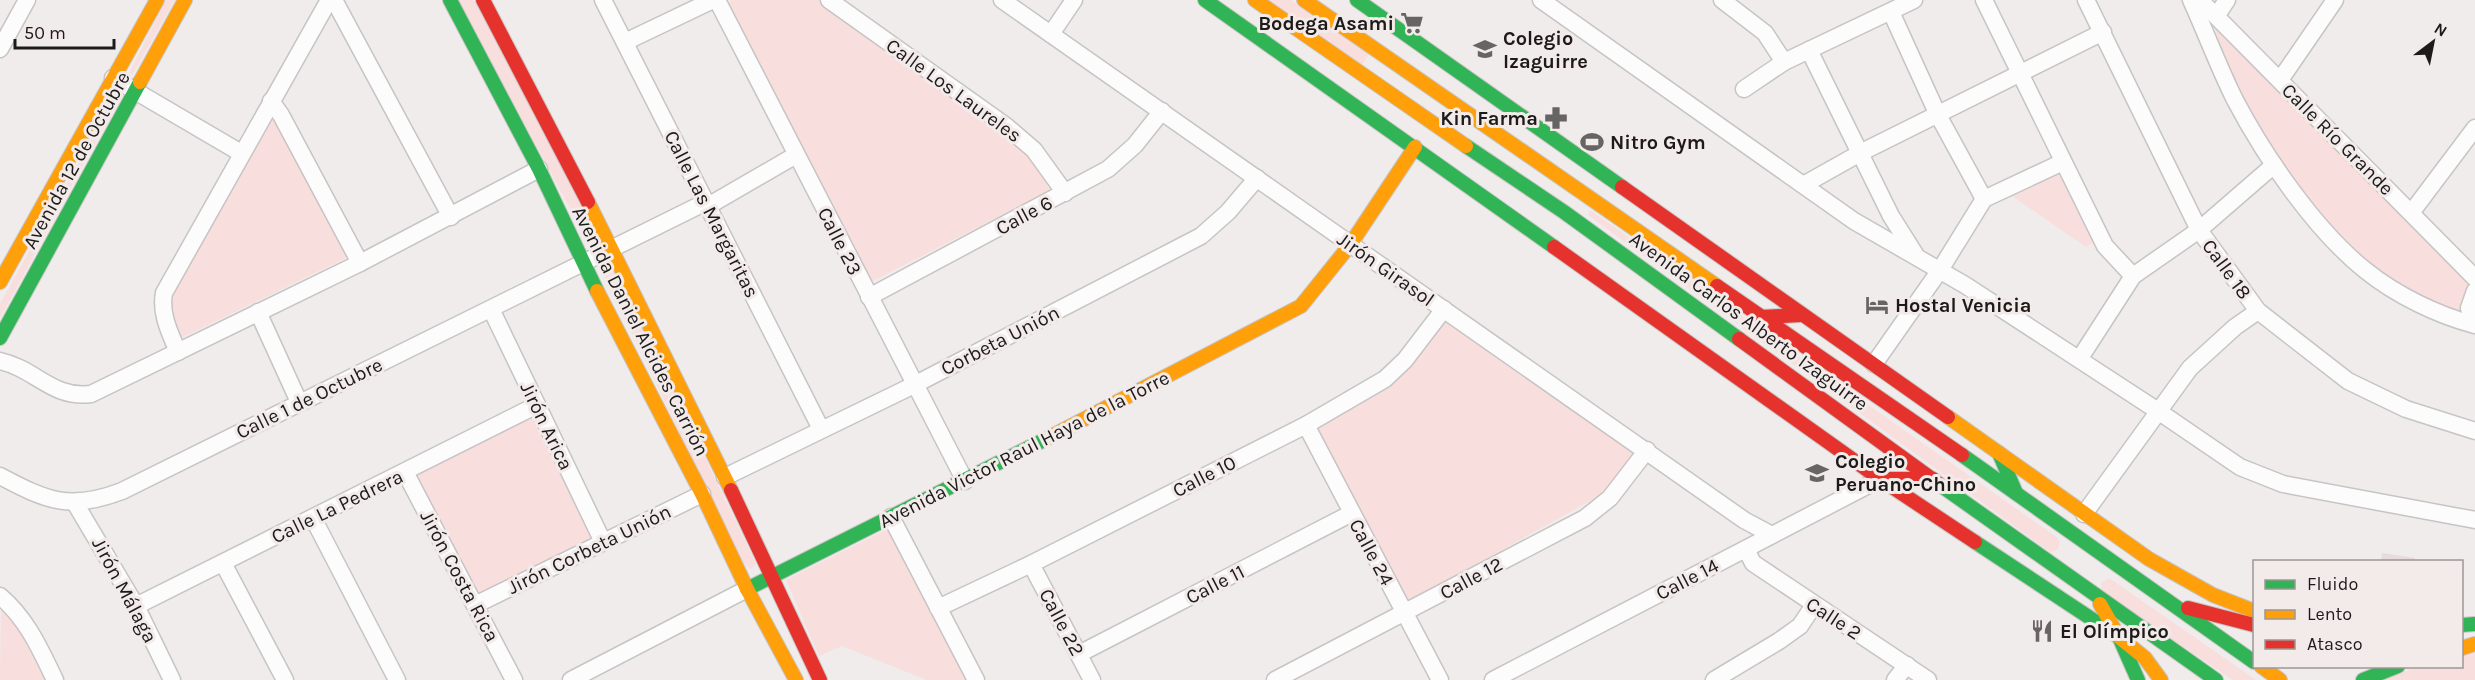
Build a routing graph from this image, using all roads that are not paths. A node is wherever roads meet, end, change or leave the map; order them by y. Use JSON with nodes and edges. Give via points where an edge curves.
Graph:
{"nodes":[{"id":1,"x":27,"y":0,"type":"edge"},
{"id":2,"x":157,"y":0,"type":"edge"},
{"id":3,"x":186,"y":0,"type":"edge"},
{"id":4,"x":329,"y":0,"type":"edge"},
{"id":5,"x":334,"y":0,"type":"edge"},
{"id":6,"x":450,"y":0,"type":"edge"},
{"id":7,"x":483,"y":0,"type":"edge"},
{"id":8,"x":603,"y":0,"type":"edge"},
{"id":9,"x":715,"y":0,"type":"edge"},
{"id":10,"x":829,"y":0,"type":"edge"},
{"id":11,"x":1002,"y":0,"type":"edge"},
{"id":12,"x":1074,"y":0,"type":"edge"},
{"id":13,"x":1205,"y":0,"type":"edge"},
{"id":14,"x":1255,"y":0,"type":"edge"},
{"id":15,"x":1304,"y":0,"type":"edge"},
{"id":16,"x":1541,"y":0,"type":"edge"},
{"id":17,"x":1914,"y":0,"type":"edge"},
{"id":18,"x":1984,"y":0,"type":"edge"},
{"id":19,"x":2086,"y":0,"type":"edge"},
{"id":20,"x":2191,"y":0,"type":"edge"},
{"id":21,"x":2200,"y":0,"type":"edge"},
{"id":22,"x":2227,"y":0,"type":"edge"},
{"id":23,"x":2336,"y":0,"type":"edge"},
{"id":24,"x":1367,"y":3,"type":"edge"},
{"id":25,"x":1734,"y":3,"type":"edge"},
{"id":26,"x":1891,"y":12,"type":"junction"},
{"id":27,"x":2217,"y":15,"type":"junction"},
{"id":28,"x":2103,"y":32,"type":"junction"},
{"id":29,"x":1051,"y":34,"type":"junction"},
{"id":30,"x":626,"y":42,"type":"junction"},
{"id":31,"x":0,"y":49,"type":"edge"},
{"id":32,"x":1809,"y":50,"type":"junction"},
{"id":33,"x":1784,"y":62,"type":"junction"},
{"id":34,"x":2022,"y":74,"type":"junction"},
{"id":35,"x":113,"y":78,"type":"junction"},
{"id":36,"x":2280,"y":80,"type":"junction"},
{"id":37,"x":1744,"y":89,"type":"dead end"},
{"id":38,"x":136,"y":91,"type":"junction"},
{"id":39,"x":271,"y":101,"type":"junction"},
{"id":40,"x":1162,"y":111,"type":"junction"},
{"id":41,"x":1938,"y":115,"type":"junction"},
{"id":42,"x":2475,"y":129,"type":"edge"},
{"id":43,"x":1415,"y":147,"type":"junction"},
{"id":44,"x":1862,"y":152,"type":"junction"},
{"id":45,"x":241,"y":153,"type":"junction"},
{"id":46,"x":796,"y":155,"type":"junction"},
{"id":47,"x":2063,"y":162,"type":"junction"},
{"id":48,"x":2274,"y":165,"type":"junction"},
{"id":49,"x":539,"y":169,"type":"junction"},
{"id":50,"x":1257,"y":178,"type":"junction"},
{"id":51,"x":1805,"y":184,"type":"junction"},
{"id":52,"x":1578,"y":188,"type":"junction"},
{"id":53,"x":1065,"y":194,"type":"junction"},
{"id":54,"x":1984,"y":199,"type":"junction"},
{"id":55,"x":707,"y":204,"type":"junction"},
{"id":56,"x":1564,"y":212,"type":"junction"},
{"id":57,"x":2411,"y":213,"type":"junction"},
{"id":58,"x":451,"y":217,"type":"junction"},
{"id":59,"x":2199,"y":230,"type":"junction"},
{"id":60,"x":1350,"y":245,"type":"junction"},
{"id":61,"x":612,"y":247,"type":"junction"},
{"id":62,"x":1917,"y":257,"type":"junction"},
{"id":63,"x":360,"y":263,"type":"junction"},
{"id":64,"x":583,"y":264,"type":"junction"},
{"id":65,"x":1940,"y":270,"type":"junction"},
{"id":66,"x":2133,"y":276,"type":"junction"},
{"id":67,"x":2475,"y":278,"type":"edge"},
{"id":68,"x":0,"y":282,"type":"edge"},
{"id":69,"x":2475,"y":291,"type":"edge"},
{"id":70,"x":869,"y":297,"type":"junction"},
{"id":71,"x":491,"y":309,"type":"junction"},
{"id":72,"x":1444,"y":309,"type":"junction"},
{"id":73,"x":2258,"y":311,"type":"junction"},
{"id":74,"x":258,"y":312,"type":"junction"},
{"id":75,"x":1801,"y":315,"type":"junction"},
{"id":76,"x":1761,"y":317,"type":"junction"},
{"id":77,"x":2474,"y":324,"type":"edge"},
{"id":78,"x":0,"y":338,"type":"edge"},
{"id":79,"x":178,"y":352,"type":"junction"},
{"id":80,"x":2080,"y":358,"type":"junction"},
{"id":81,"x":0,"y":361,"type":"edge"},
{"id":82,"x":1874,"y":364,"type":"junction"},
{"id":83,"x":914,"y":384,"type":"junction"},
{"id":84,"x":299,"y":402,"type":"junction"},
{"id":85,"x":537,"y":405,"type":"junction"},
{"id":86,"x":2158,"y":411,"type":"junction"},
{"id":87,"x":1306,"y":425,"type":"junction"},
{"id":88,"x":821,"y":429,"type":"junction"},
{"id":89,"x":2475,"y":431,"type":"edge"},
{"id":90,"x":1647,"y":450,"type":"junction"},
{"id":91,"x":1999,"y":453,"type":"junction"},
{"id":92,"x":405,"y":472,"type":"junction"},
{"id":93,"x":0,"y":476,"type":"edge"},
{"id":94,"x":725,"y":477,"type":"junction"},
{"id":95,"x":1881,"y":479,"type":"junction"},
{"id":96,"x":1933,"y":479,"type":"junction"},
{"id":97,"x":965,"y":481,"type":"junction"},
{"id":98,"x":2016,"y":493,"type":"junction"},
{"id":99,"x":702,"y":494,"type":"junction"},
{"id":100,"x":75,"y":503,"type":"junction"},
{"id":101,"x":1352,"y":513,"type":"junction"},
{"id":102,"x":2084,"y":514,"type":"junction"},
{"id":103,"x":891,"y":517,"type":"junction"},
{"id":104,"x":313,"y":518,"type":"junction"},
{"id":105,"x":2475,"y":520,"type":"edge"},
{"id":106,"x":2069,"y":532,"type":"junction"},
{"id":107,"x":1772,"y":535,"type":"junction"},
{"id":108,"x":603,"y":542,"type":"junction"},
{"id":109,"x":1746,"y":549,"type":"junction"},
{"id":110,"x":223,"y":563,"type":"junction"},
{"id":111,"x":1031,"y":564,"type":"junction"},
{"id":112,"x":2049,"y":564,"type":"junction"},
{"id":113,"x":2101,"y":568,"type":"junction"},
{"id":114,"x":773,"y":576,"type":"junction"},
{"id":115,"x":747,"y":589,"type":"junction"},
{"id":116,"x":2093,"y":595,"type":"junction"},
{"id":117,"x":0,"y":596,"type":"edge"},
{"id":118,"x":2168,"y":602,"type":"junction"},
{"id":119,"x":475,"y":605,"type":"junction"},
{"id":120,"x":1814,"y":605,"type":"junction"},
{"id":121,"x":136,"y":606,"type":"junction"},
{"id":122,"x":938,"y":608,"type":"junction"},
{"id":123,"x":2253,"y":611,"type":"edge"},
{"id":124,"x":1404,"y":614,"type":"junction"},
{"id":125,"x":2253,"y":625,"type":"edge"},
{"id":126,"x":2119,"y":637,"type":"junction"},
{"id":127,"x":2162,"y":643,"type":"junction"},
{"id":128,"x":1079,"y":654,"type":"junction"},
{"id":129,"x":2253,"y":661,"type":"edge"},
{"id":130,"x":1907,"y":665,"type":"junction"},
{"id":131,"x":2264,"y":668,"type":"edge"},
{"id":132,"x":2393,"y":668,"type":"edge"},
{"id":133,"x":1737,"y":675,"type":"edge"},
{"id":134,"x":819,"y":676,"type":"edge"},
{"id":135,"x":1503,"y":678,"type":"edge"},
{"id":136,"x":55,"y":680,"type":"edge"},
{"id":137,"x":172,"y":680,"type":"edge"},
{"id":138,"x":285,"y":680,"type":"edge"},
{"id":139,"x":397,"y":680,"type":"edge"},
{"id":140,"x":514,"y":680,"type":"edge"},
{"id":141,"x":572,"y":680,"type":"edge"},
{"id":142,"x":798,"y":680,"type":"edge"},
{"id":143,"x":976,"y":680,"type":"edge"},
{"id":144,"x":1092,"y":680,"type":"edge"},
{"id":145,"x":1275,"y":680,"type":"edge"},
{"id":146,"x":1440,"y":680,"type":"edge"},
{"id":147,"x":1714,"y":680,"type":"edge"},
{"id":148,"x":1894,"y":680,"type":"edge"},
{"id":149,"x":1928,"y":680,"type":"edge"},
{"id":150,"x":2138,"y":680,"type":"edge"},
{"id":151,"x":2161,"y":680,"type":"edge"},
{"id":152,"x":2216,"y":680,"type":"edge"},
{"id":153,"x":2280,"y":680,"type":"edge"},
{"id":154,"x":2363,"y":680,"type":"edge"}],
"edges":[{"from":1,"to":31,"type":"street"},
{"from":2,"to":35,"type":"street","name":"Avenida 12 de Octubre"},
{"from":3,"to":38,"type":"street","name":"Avenida 12 de Octubre"},
{"from":4,"to":39,"type":"street"},
{"from":5,"to":58,"type":"street"},
{"from":6,"to":49,"type":"street","name":"Avenida Daniel Alcides Carrión"},
{"from":7,"to":61,"type":"street","name":"Avenida Daniel Alcides Carrión"},
{"from":8,"to":30,"type":"street","name":"Calle Las Margaritas"},
{"from":9,"to":30,"type":"street"},
{"from":9,"to":46,"type":"street","name":"Calle 23"},
{"from":10,"to":53,"type":"street","name":"Calle Los Laureles","via":[[1006,126],[1034,150]]},
{"from":11,"to":29,"type":"street","name":"Jirón Girasol"},
{"from":12,"to":29,"type":"street"},
{"from":13,"to":43,"type":"street"},
{"from":14,"to":56,"type":"street","name":"Avenida Carlos Alberto Izaguirre"},
{"from":15,"to":52,"type":"street","name":"Avenida Carlos Alberto Izaguirre"},
{"from":16,"to":51,"type":"street"},
{"from":17,"to":26,"type":"street"},
{"from":18,"to":34,"type":"street"},
{"from":19,"to":28,"type":"street","name":"Calle 18"},
{"from":20,"to":48,"type":"street","via":[[2235,100]]},
{"from":21,"to":27,"type":"street","name":"Calle Río Grande"},
{"from":22,"to":27,"type":"street"},
{"from":23,"to":36,"type":"street"},
{"from":24,"to":75,"type":"street","name":"Avenida Carlos Alberto Izaguirre"},
{"from":25,"to":33,"type":"street","via":[[1765,33]]},
{"from":26,"to":32,"type":"street"},
{"from":26,"to":41,"type":"street"},
{"from":27,"to":36,"type":"street","name":"Calle Río Grande"},
{"from":28,"to":34,"type":"street"},
{"from":28,"to":59,"type":"street","name":"Calle 18"},
{"from":29,"to":40,"type":"street","name":"Jirón Girasol"},
{"from":30,"to":55,"type":"street","name":"Calle Las Margaritas"},
{"from":32,"to":33,"type":"street"},
{"from":32,"to":44,"type":"street"},
{"from":33,"to":37,"type":"street"},
{"from":34,"to":41,"type":"street"},
{"from":34,"to":47,"type":"street"},
{"from":35,"to":38,"type":"street"},
{"from":35,"to":68,"type":"street","name":"Avenida 12 de Octubre"},
{"from":36,"to":57,"type":"street","name":"Calle Río Grande"},
{"from":38,"to":45,"type":"street"},
{"from":38,"to":78,"type":"street","name":"Avenida 12 de Octubre"},
{"from":39,"to":45,"type":"street"},
{"from":39,"to":63,"type":"street"},
{"from":40,"to":50,"type":"street","name":"Jirón Girasol"},
{"from":40,"to":53,"type":"street","name":"Calle 6","via":[[1135,145],[1108,169]]},
{"from":41,"to":44,"type":"street"},
{"from":41,"to":54,"type":"street"},
{"from":42,"to":57,"type":"street"},
{"from":43,"to":60,"type":"street","name":"Avenida Victor Raul Haya de la Torre"},
{"from":43,"to":95,"type":"street"},
{"from":44,"to":51,"type":"street"},
{"from":44,"to":62,"type":"street","via":[[1891,216]]},
{"from":45,"to":79,"type":"street","via":[[164,293],[167,325]]},
{"from":46,"to":55,"type":"street","name":"Calle 1 de Octubre"},
{"from":46,"to":70,"type":"street","name":"Calle 23"},
{"from":47,"to":54,"type":"street"},
{"from":47,"to":66,"type":"street","via":[[2105,246]]},
{"from":48,"to":59,"type":"street"},
{"from":48,"to":77,"type":"street","via":[[2320,226],[2365,270],[2416,302]]},
{"from":49,"to":58,"type":"street"},
{"from":49,"to":64,"type":"street","name":"Avenida Daniel Alcides Carrión"},
{"from":50,"to":60,"type":"street","name":"Jirón Girasol"},
{"from":50,"to":83,"type":"street","name":"Corbeta Unión","via":[[1201,236]]},
{"from":51,"to":62,"type":"street","via":[[1854,220]]},
{"from":52,"to":56,"type":"street","via":[[1582,205]]},
{"from":52,"to":76,"type":"street","name":"Avenida Carlos Alberto Izaguirre"},
{"from":53,"to":70,"type":"street","name":"Calle 6"},
{"from":54,"to":65,"type":"street"},
{"from":55,"to":61,"type":"street","name":"Calle 1 de Octubre"},
{"from":55,"to":88,"type":"street","name":"Calle Las Margaritas"},
{"from":56,"to":96,"type":"street","name":"Avenida Carlos Alberto Izaguirre"},
{"from":57,"to":67,"type":"street","name":"Calle Río Grande"},
{"from":58,"to":63,"type":"street"},
{"from":59,"to":66,"type":"street"},
{"from":59,"to":73,"type":"street","name":"Calle 18"},
{"from":60,"to":72,"type":"street","name":"Jirón Girasol"},
{"from":60,"to":97,"type":"street","name":"Avenida Victor Raul Haya de la Torre","via":[[1301,306]]},
{"from":61,"to":64,"type":"street","name":"Calle 1 de Octubre"},
{"from":61,"to":94,"type":"street","name":"Avenida Daniel Alcides Carrión"},
{"from":62,"to":65,"type":"street"},
{"from":63,"to":74,"type":"street"},
{"from":64,"to":71,"type":"street","name":"Calle 1 de Octubre"},
{"from":64,"to":99,"type":"street","name":"Avenida Daniel Alcides Carrión"},
{"from":65,"to":80,"type":"street"},
{"from":65,"to":82,"type":"street"},
{"from":66,"to":80,"type":"street"},
{"from":69,"to":77,"type":"street","via":[[2469,308]]},
{"from":70,"to":83,"type":"street","name":"Calle 23"},
{"from":71,"to":84,"type":"street","name":"Calle 1 de Octubre"},
{"from":71,"to":85,"type":"street","name":"Jirón Arica"},
{"from":72,"to":87,"type":"street","name":"Calle 10","via":[[1405,360],[1385,379]]},
{"from":72,"to":90,"type":"street","name":"Jirón Girasol"},
{"from":73,"to":86,"type":"street","via":[[2190,368]]},
{"from":73,"to":89,"type":"street","name":"Calle 18","via":[[2348,381],[2406,409]]},
{"from":74,"to":79,"type":"street"},
{"from":74,"to":84,"type":"street"},
{"from":75,"to":76,"type":"street"},
{"from":75,"to":82,"type":"street","name":"Avenida Carlos Alberto Izaguirre"},
{"from":76,"to":98,"type":"street","name":"Avenida Carlos Alberto Izaguirre"},
{"from":79,"to":81,"type":"street","via":[[91,394],[75,396],[59,391],[16,365]]},
{"from":80,"to":86,"type":"street"},
{"from":82,"to":91,"type":"street","name":"Avenida Carlos Alberto Izaguirre"},
{"from":83,"to":88,"type":"street","name":"Corbeta Unión"},
{"from":83,"to":97,"type":"street","name":"Calle 23"},
{"from":84,"to":100,"type":"street","name":"Calle 1 de Octubre","via":[[122,491],[100,500]]},
{"from":85,"to":92,"type":"street","name":"Calle La Pedrera"},
{"from":85,"to":108,"type":"street","name":"Jirón Arica"},
{"from":86,"to":102,"type":"street"},
{"from":86,"to":105,"type":"street","via":[[2240,467],[2283,484]]},
{"from":87,"to":101,"type":"street","name":"Calle 24"},
{"from":87,"to":111,"type":"street","name":"Calle 10"},
{"from":88,"to":94,"type":"street","name":"Corbeta Unión"},
{"from":90,"to":107,"type":"street","name":"Jirón Girasol","via":[[1744,520]]},
{"from":90,"to":124,"type":"street","name":"Calle 12","via":[[1610,498],[1585,518]]},
{"from":91,"to":98,"type":"street"},
{"from":91,"to":102,"type":"street","name":"Avenida Carlos Alberto Izaguirre"},
{"from":92,"to":104,"type":"street","name":"Calle La Pedrera"},
{"from":92,"to":119,"type":"street","name":"Jirón Costa Rica"},
{"from":93,"to":100,"type":"street","name":"Calle 1 de Octubre","via":[[47,499]]},
{"from":94,"to":114,"type":"street","name":"Avenida Daniel Alcides Carrión"},
{"from":95,"to":96,"type":"street"},
{"from":95,"to":107,"type":"street","name":"Calle 14"},
{"from":95,"to":126,"type":"street"},
{"from":96,"to":112,"type":"street","name":"Avenida Carlos Alberto Izaguirre"},
{"from":97,"to":103,"type":"street","name":"Avenida Victor Raul Haya de la Torre"},
{"from":98,"to":106,"type":"street","name":"Avenida Carlos Alberto Izaguirre"},
{"from":99,"to":108,"type":"street","name":"Jirón Corbeta Unión"},
{"from":99,"to":115,"type":"street","name":"Avenida Daniel Alcides Carrión"},
{"from":100,"to":121,"type":"street","name":"Jirón Málaga"},
{"from":101,"to":124,"type":"street","name":"Calle 24"},
{"from":101,"to":128,"type":"street","name":"Calle 11"},
{"from":102,"to":123,"type":"street","name":"Avenida Carlos Alberto Izaguirre","via":[[2186,581]]},
{"from":103,"to":114,"type":"street","name":"Avenida Victor Raul Haya de la Torre"},
{"from":103,"to":122,"type":"street"},
{"from":104,"to":110,"type":"street","name":"Calle La Pedrera"},
{"from":104,"to":139,"type":"street"},
{"from":106,"to":112,"type":"street","via":[[2071,543],[2066,553]]},
{"from":106,"to":113,"type":"street","name":"Avenida Carlos Alberto Izaguirre"},
{"from":107,"to":109,"type":"street","name":"Calle 14"},
{"from":108,"to":119,"type":"street","name":"Jirón Corbeta Unión"},
{"from":109,"to":120,"type":"street","name":"Calle 2","via":[[1753,563]]},
{"from":109,"to":135,"type":"street","name":"Calle 14"},
{"from":110,"to":121,"type":"street","name":"Calle La Pedrera"},
{"from":110,"to":138,"type":"street"},
{"from":111,"to":122,"type":"street","name":"Calle 10"},
{"from":111,"to":128,"type":"street","name":"Calle 22"},
{"from":112,"to":116,"type":"street","name":"Avenida Carlos Alberto Izaguirre"},
{"from":113,"to":116,"type":"street","via":[[2090,579]]},
{"from":113,"to":118,"type":"street","name":"Avenida Carlos Alberto Izaguirre"},
{"from":114,"to":115,"type":"street","name":"Avenida Victor Raul Haya de la Torre"},
{"from":114,"to":134,"type":"street","name":"Avenida Daniel Alcides Carrión"},
{"from":115,"to":141,"type":"street","name":"Avenida Victor Raul Haya de la Torre"},
{"from":115,"to":142,"type":"street","name":"Avenida Daniel Alcides Carrión"},
{"from":116,"to":126,"type":"street"},
{"from":116,"to":127,"type":"street","name":"Avenida Carlos Alberto Izaguirre"},
{"from":117,"to":136,"type":"street","via":[[29,629]]},
{"from":118,"to":125,"type":"street"},
{"from":118,"to":129,"type":"street","name":"Avenida Carlos Alberto Izaguirre"},
{"from":119,"to":140,"type":"street","name":"Jirón Costa Rica"},
{"from":120,"to":130,"type":"street","name":"Calle 2"},
{"from":120,"to":133,"type":"street","via":[[1800,626]]},
{"from":121,"to":137,"type":"street","name":"Jirón Málaga"},
{"from":122,"to":143,"type":"street"},
{"from":124,"to":145,"type":"street","name":"Calle 12"},
{"from":124,"to":146,"type":"street","name":"Calle 24"},
{"from":126,"to":127,"type":"street"},
{"from":126,"to":150,"type":"street"},
{"from":126,"to":151,"type":"street","via":[[2145,658]]},
{"from":127,"to":152,"type":"street","name":"Avenida Carlos Alberto Izaguirre"},
{"from":128,"to":144,"type":"street","name":"Calle 22"},
{"from":130,"to":148,"type":"street"},
{"from":130,"to":149,"type":"street","name":"Calle 2"},
{"from":131,"to":153,"type":"street"},
{"from":132,"to":154,"type":"street"},
{"from":133,"to":147,"type":"street"},
{"from":134,"to":142,"type":"street"}]}
